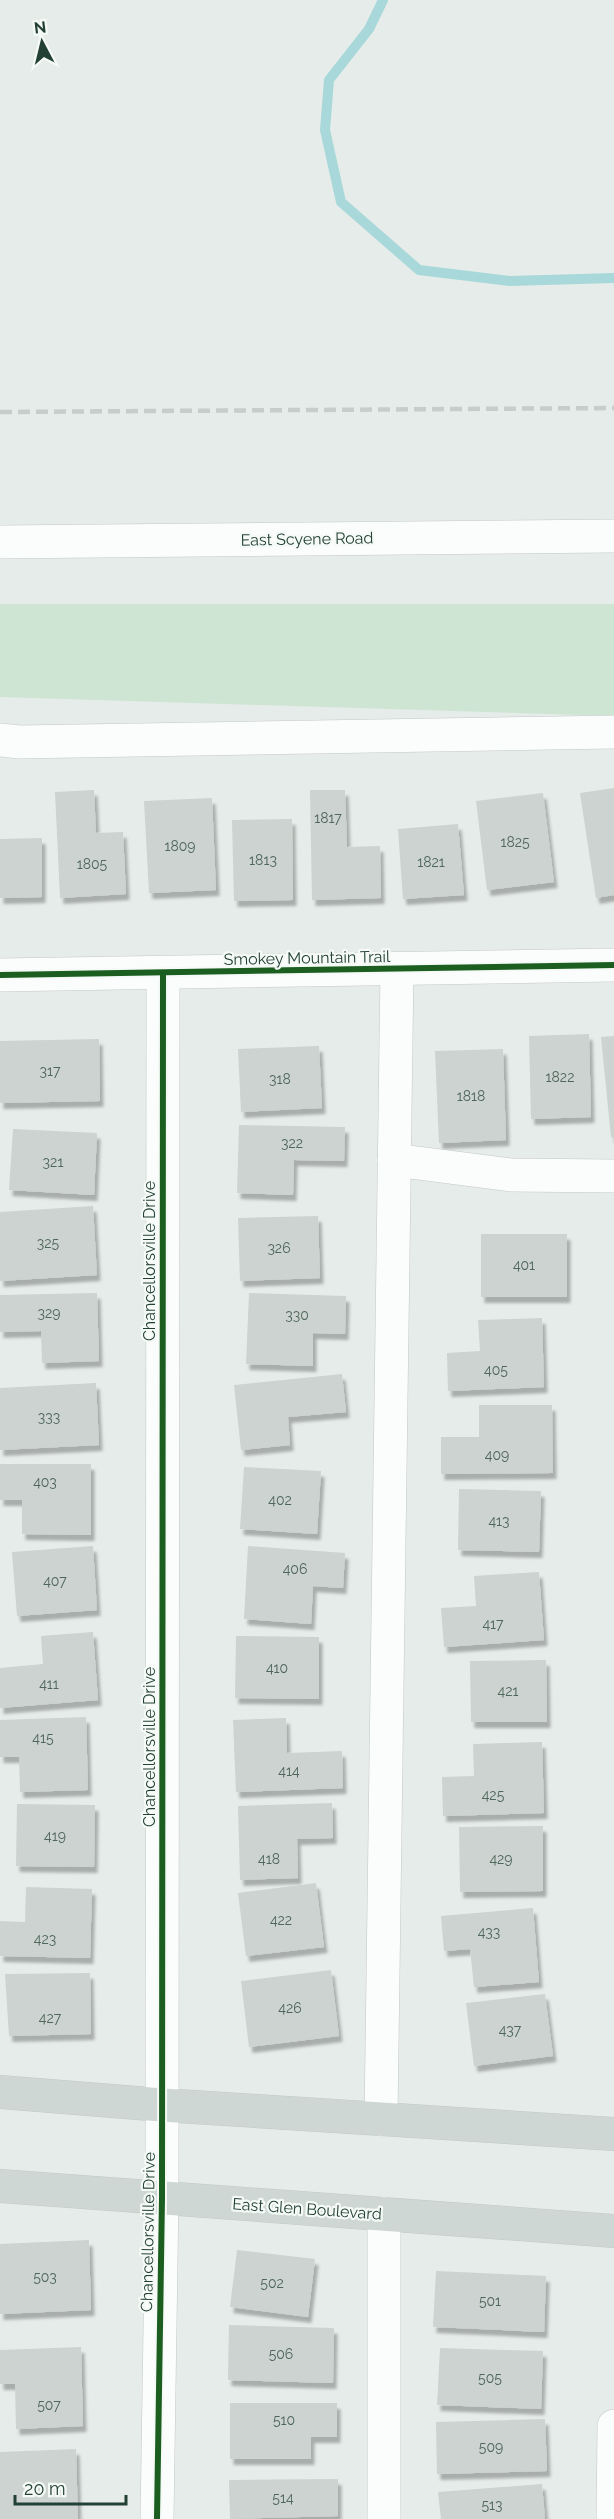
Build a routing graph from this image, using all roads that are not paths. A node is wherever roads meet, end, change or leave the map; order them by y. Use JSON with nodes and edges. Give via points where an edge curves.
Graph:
{"nodes":[{"id":1,"x":614,"y":536,"type":"edge"},
{"id":2,"x":0,"y":542,"type":"edge"},
{"id":3,"x":614,"y":732,"type":"edge"},
{"id":4,"x":0,"y":740,"type":"edge"},
{"id":5,"x":614,"y":965,"type":"edge"},
{"id":6,"x":397,"y":969,"type":"junction"},
{"id":7,"x":163,"y":974,"type":"junction"},
{"id":8,"x":0,"y":975,"type":"edge"},
{"id":9,"x":394,"y":1160,"type":"junction"},
{"id":10,"x":614,"y":1176,"type":"edge"},
{"id":11,"x":0,"y":2092,"type":"edge"},
{"id":12,"x":162,"y":2105,"type":"junction"},
{"id":13,"x":381,"y":2119,"type":"junction"},
{"id":14,"x":614,"y":2134,"type":"edge"},
{"id":15,"x":0,"y":2186,"type":"edge"},
{"id":16,"x":162,"y":2198,"type":"junction"},
{"id":17,"x":384,"y":2214,"type":"junction"},
{"id":18,"x":614,"y":2231,"type":"edge"},
{"id":19,"x":614,"y":2426,"type":"edge"},
{"id":20,"x":157,"y":2519,"type":"edge"},
{"id":21,"x":384,"y":2519,"type":"edge"},
{"id":22,"x":613,"y":2519,"type":"edge"}],
"edges":[{"from":1,"to":2,"type":"street","name":"East Scyene Road"},
{"from":3,"to":4,"type":"street"},
{"from":5,"to":6,"type":"street","name":"Smokey Mountain Trail"},
{"from":6,"to":7,"type":"street","name":"Smokey Mountain Trail"},
{"from":6,"to":9,"type":"street"},
{"from":7,"to":8,"type":"street","name":"Smokey Mountain Trail"},
{"from":7,"to":12,"type":"street","name":"Chancellorsville Drive"},
{"from":9,"to":10,"type":"street","via":[[511,1175]]},
{"from":9,"to":13,"type":"street"},
{"from":11,"to":12,"type":"main road"},
{"from":12,"to":13,"type":"main road"},
{"from":12,"to":16,"type":"street","name":"Chancellorsville Drive"},
{"from":13,"to":14,"type":"main road"},
{"from":15,"to":16,"type":"main road","name":"East Glen Boulevard"},
{"from":16,"to":17,"type":"main road","name":"East Glen Boulevard"},
{"from":16,"to":20,"type":"street","name":"Chancellorsville Drive"},
{"from":17,"to":18,"type":"main road","name":"East Glen Boulevard"},
{"from":17,"to":21,"type":"street"},
{"from":19,"to":22,"type":"street"}]}
